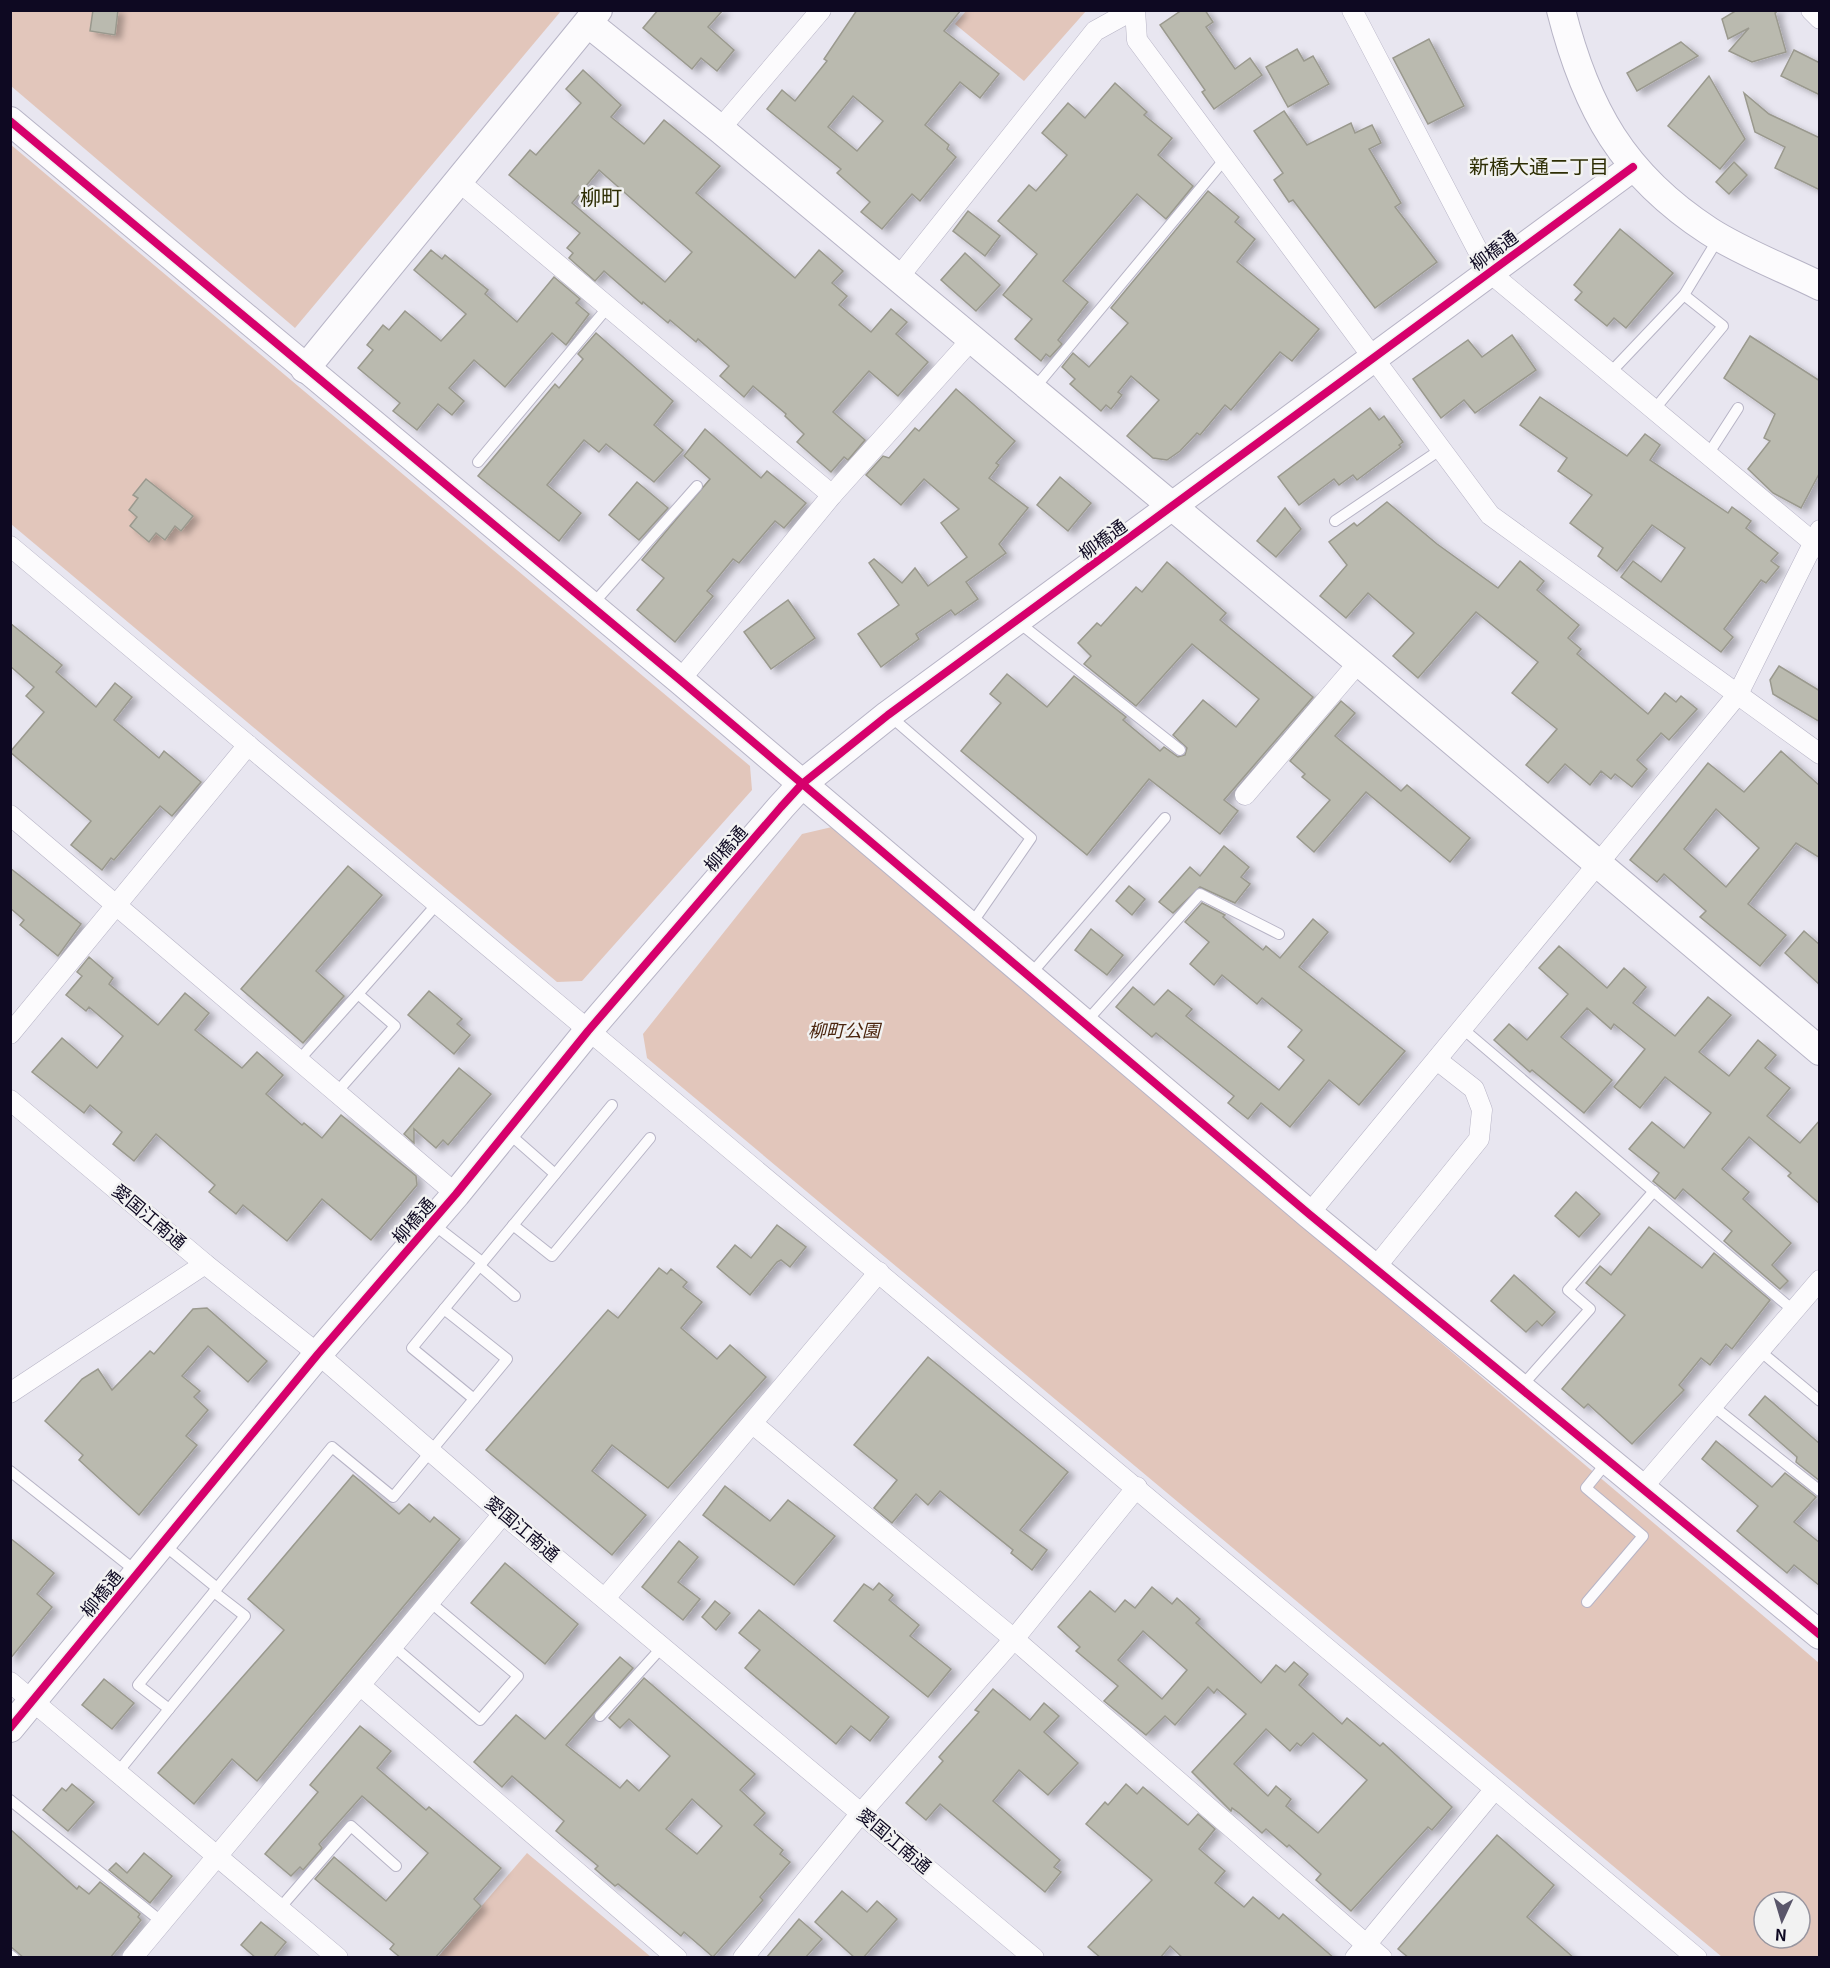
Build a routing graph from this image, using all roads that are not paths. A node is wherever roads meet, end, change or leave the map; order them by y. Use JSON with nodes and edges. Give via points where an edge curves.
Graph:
{"nodes":[{"id":1,"x":821,"y":10,"type":"edge"},
{"id":2,"x":1134,"y":10,"type":"edge"},
{"id":3,"x":1352,"y":10,"type":"edge"},
{"id":4,"x":1561,"y":10,"type":"edge"},
{"id":5,"x":1811,"y":10,"type":"edge"},
{"id":6,"x":593,"y":16,"type":"edge"},
{"id":7,"x":1820,"y":19,"type":"edge"},
{"id":8,"x":10,"y":121,"type":"edge"},
{"id":9,"x":720,"y":129,"type":"junction"},
{"id":10,"x":1224,"y":160,"type":"junction"},
{"id":11,"x":1633,"y":167,"type":"junction"},
{"id":12,"x":457,"y":180,"type":"junction"},
{"id":13,"x":1719,"y":236,"type":"junction"},
{"id":14,"x":1489,"y":272,"type":"junction"},
{"id":15,"x":898,"y":278,"type":"junction"},
{"id":16,"x":1820,"y":286,"type":"edge"},
{"id":17,"x":1684,"y":294,"type":"junction"},
{"id":18,"x":608,"y":307,"type":"junction"},
{"id":19,"x":971,"y":340,"type":"junction"},
{"id":20,"x":1371,"y":359,"type":"junction"},
{"id":21,"x":305,"y":369,"type":"junction"},
{"id":22,"x":1609,"y":374,"type":"junction"},
{"id":23,"x":1033,"y":390,"type":"junction"},
{"id":24,"x":1738,"y":408,"type":"dead end"},
{"id":25,"x":1653,"y":411,"type":"junction"},
{"id":26,"x":1440,"y":450,"type":"junction"},
{"id":27,"x":1707,"y":456,"type":"junction"},
{"id":28,"x":478,"y":462,"type":"dead end"},
{"id":29,"x":697,"y":486,"type":"dead end"},
{"id":30,"x":832,"y":495,"type":"junction"},
{"id":31,"x":1173,"y":508,"type":"junction"},
{"id":32,"x":1335,"y":521,"type":"dead end"},
{"id":33,"x":1817,"y":541,"type":"edge"},
{"id":34,"x":10,"y":546,"type":"edge"},
{"id":35,"x":591,"y":607,"type":"junction"},
{"id":36,"x":1017,"y":621,"type":"junction"},
{"id":37,"x":1359,"y":662,"type":"junction"},
{"id":38,"x":680,"y":680,"type":"junction"},
{"id":39,"x":1738,"y":694,"type":"junction"},
{"id":40,"x":888,"y":715,"type":"junction"},
{"id":41,"x":248,"y":745,"type":"junction"},
{"id":42,"x":1180,"y":750,"type":"dead end"},
{"id":43,"x":1820,"y":754,"type":"edge"},
{"id":44,"x":802,"y":784,"type":"junction"},
{"id":45,"x":1245,"y":795,"type":"dead end"},
{"id":46,"x":10,"y":815,"type":"edge"},
{"id":47,"x":1165,"y":818,"type":"dead end"},
{"id":48,"x":1599,"y":864,"type":"junction"},
{"id":49,"x":437,"y":904,"type":"junction"},
{"id":50,"x":117,"y":905,"type":"junction"},
{"id":51,"x":970,"y":926,"type":"junction"},
{"id":52,"x":1279,"y":934,"type":"dead end"},
{"id":53,"x":1029,"y":976,"type":"junction"},
{"id":54,"x":358,"y":994,"type":"junction"},
{"id":55,"x":1084,"y":1023,"type":"junction"},
{"id":56,"x":1463,"y":1029,"type":"junction"},
{"id":57,"x":588,"y":1031,"type":"junction"},
{"id":58,"x":10,"y":1034,"type":"edge"},
{"id":59,"x":1820,"y":1051,"type":"edge"},
{"id":60,"x":299,"y":1060,"type":"junction"},
{"id":61,"x":1437,"y":1060,"type":"junction"},
{"id":62,"x":337,"y":1092,"type":"junction"},
{"id":63,"x":10,"y":1100,"type":"edge"},
{"id":64,"x":612,"y":1105,"type":"dead end"},
{"id":65,"x":507,"y":1132,"type":"junction"},
{"id":66,"x":650,"y":1138,"type":"dead end"},
{"id":67,"x":555,"y":1174,"type":"junction"},
{"id":68,"x":1654,"y":1191,"type":"junction"},
{"id":69,"x":456,"y":1194,"type":"junction"},
{"id":70,"x":1309,"y":1214,"type":"junction"},
{"id":71,"x":432,"y":1223,"type":"junction"},
{"id":72,"x":513,"y":1225,"type":"junction"},
{"id":73,"x":205,"y":1264,"type":"junction"},
{"id":74,"x":481,"y":1264,"type":"junction"},
{"id":75,"x":1376,"y":1268,"type":"junction"},
{"id":76,"x":879,"y":1272,"type":"junction"},
{"id":77,"x":1820,"y":1280,"type":"edge"},
{"id":78,"x":515,"y":1296,"type":"dead end"},
{"id":79,"x":444,"y":1309,"type":"junction"},
{"id":80,"x":1794,"y":1311,"type":"junction"},
{"id":81,"x":1760,"y":1351,"type":"junction"},
{"id":82,"x":318,"y":1354,"type":"junction"},
{"id":83,"x":1521,"y":1388,"type":"junction"},
{"id":84,"x":10,"y":1393,"type":"edge"},
{"id":85,"x":474,"y":1399,"type":"junction"},
{"id":86,"x":1820,"y":1401,"type":"edge"},
{"id":87,"x":1713,"y":1406,"type":"junction"},
{"id":88,"x":753,"y":1424,"type":"junction"},
{"id":89,"x":430,"y":1451,"type":"junction"},
{"id":90,"x":1609,"y":1460,"type":"junction"},
{"id":91,"x":10,"y":1471,"type":"edge"},
{"id":92,"x":1137,"y":1487,"type":"junction"},
{"id":93,"x":1642,"y":1488,"type":"junction"},
{"id":94,"x":1820,"y":1491,"type":"edge"},
{"id":95,"x":503,"y":1514,"type":"junction"},
{"id":96,"x":162,"y":1544,"type":"junction"},
{"id":97,"x":139,"y":1573,"type":"junction"},
{"id":98,"x":215,"y":1590,"type":"junction"},
{"id":99,"x":606,"y":1597,"type":"junction"},
{"id":100,"x":430,"y":1602,"type":"junction"},
{"id":101,"x":1587,"y":1602,"type":"dead end"},
{"id":102,"x":1820,"y":1635,"type":"edge"},
{"id":103,"x":1014,"y":1639,"type":"junction"},
{"id":104,"x":393,"y":1646,"type":"junction"},
{"id":105,"x":663,"y":1646,"type":"junction"},
{"id":106,"x":10,"y":1682,"type":"edge"},
{"id":107,"x":361,"y":1686,"type":"junction"},
{"id":108,"x":33,"y":1701,"type":"junction"},
{"id":109,"x":169,"y":1709,"type":"junction"},
{"id":110,"x":600,"y":1716,"type":"dead end"},
{"id":111,"x":10,"y":1728,"type":"edge"},
{"id":112,"x":118,"y":1772,"type":"junction"},
{"id":113,"x":1494,"y":1790,"type":"junction"},
{"id":114,"x":10,"y":1800,"type":"edge"},
{"id":115,"x":861,"y":1813,"type":"junction"},
{"id":116,"x":216,"y":1855,"type":"junction"},
{"id":117,"x":396,"y":1866,"type":"dead end"},
{"id":118,"x":280,"y":1908,"type":"junction"},
{"id":119,"x":162,"y":1922,"type":"junction"},
{"id":120,"x":1360,"y":1951,"type":"edge"},
{"id":121,"x":10,"y":1954,"type":"edge"},
{"id":122,"x":14,"y":1958,"type":"edge"},
{"id":123,"x":132,"y":1958,"type":"edge"},
{"id":124,"x":338,"y":1958,"type":"edge"},
{"id":125,"x":677,"y":1958,"type":"edge"},
{"id":126,"x":743,"y":1958,"type":"edge"},
{"id":127,"x":1034,"y":1958,"type":"edge"},
{"id":128,"x":1382,"y":1958,"type":"edge"},
{"id":129,"x":1697,"y":1958,"type":"edge"}],
"edges":[{"from":1,"to":9,"type":"street"},
{"from":2,"to":10,"type":"street","via":[[1137,40]]},
{"from":2,"to":15,"type":"street","via":[[1095,31]]},
{"from":3,"to":14,"type":"street"},
{"from":4,"to":11,"type":"street","via":[[1572,53],[1605,128]]},
{"from":5,"to":7,"type":"street"},
{"from":6,"to":9,"type":"street"},
{"from":6,"to":12,"type":"street"},
{"from":8,"to":21,"type":"street"},
{"from":9,"to":15,"type":"street"},
{"from":10,"to":20,"type":"street"},
{"from":10,"to":23,"type":"lane"},
{"from":11,"to":13,"type":"street","via":[[1660,194]]},
{"from":11,"to":14,"type":"street","name":"柳橋通"},
{"from":12,"to":18,"type":"street"},
{"from":12,"to":21,"type":"street"},
{"from":13,"to":16,"type":"street"},
{"from":13,"to":17,"type":"lane"},
{"from":14,"to":20,"type":"street","name":"柳橋通"},
{"from":14,"to":22,"type":"street"},
{"from":15,"to":19,"type":"street"},
{"from":17,"to":22,"type":"lane"},
{"from":17,"to":25,"type":"lane","via":[[1723,326]]},
{"from":18,"to":28,"type":"lane"},
{"from":18,"to":30,"type":"street"},
{"from":19,"to":23,"type":"street"},
{"from":19,"to":30,"type":"street"},
{"from":20,"to":26,"type":"street"},
{"from":20,"to":31,"type":"street","name":"柳橋通"},
{"from":21,"to":35,"type":"street"},
{"from":22,"to":25,"type":"street"},
{"from":23,"to":31,"type":"street"},
{"from":24,"to":27,"type":"lane"},
{"from":25,"to":27,"type":"street"},
{"from":26,"to":32,"type":"lane"},
{"from":26,"to":39,"type":"street","via":[[1490,515]]},
{"from":27,"to":33,"type":"street"},
{"from":29,"to":35,"type":"lane"},
{"from":30,"to":38,"type":"street"},
{"from":31,"to":36,"type":"street","name":"柳橋通"},
{"from":31,"to":37,"type":"street"},
{"from":33,"to":39,"type":"street"},
{"from":34,"to":41,"type":"street"},
{"from":35,"to":38,"type":"street"},
{"from":36,"to":40,"type":"street","name":"柳橋通"},
{"from":36,"to":42,"type":"lane"},
{"from":37,"to":45,"type":"street"},
{"from":37,"to":48,"type":"street"},
{"from":38,"to":44,"type":"street"},
{"from":39,"to":43,"type":"street"},
{"from":39,"to":48,"type":"street"},
{"from":40,"to":44,"type":"street","name":"柳橋通"},
{"from":40,"to":51,"type":"lane","via":[[1031,838]]},
{"from":41,"to":49,"type":"street"},
{"from":41,"to":50,"type":"street"},
{"from":44,"to":51,"type":"street"},
{"from":44,"to":57,"type":"street","name":"柳橋通"},
{"from":46,"to":50,"type":"street"},
{"from":47,"to":53,"type":"lane"},
{"from":48,"to":56,"type":"street"},
{"from":48,"to":59,"type":"street"},
{"from":49,"to":54,"type":"lane"},
{"from":49,"to":57,"type":"street"},
{"from":50,"to":58,"type":"street"},
{"from":50,"to":60,"type":"street"},
{"from":51,"to":53,"type":"street"},
{"from":52,"to":55,"type":"lane","via":[[1200,894]]},
{"from":53,"to":55,"type":"street"},
{"from":54,"to":60,"type":"lane"},
{"from":54,"to":62,"type":"lane","via":[[395,1026]]},
{"from":55,"to":70,"type":"street"},
{"from":56,"to":61,"type":"street"},
{"from":56,"to":68,"type":"lane"},
{"from":57,"to":65,"type":"street","name":"柳橋通"},
{"from":57,"to":76,"type":"street"},
{"from":60,"to":62,"type":"street"},
{"from":61,"to":70,"type":"street"},
{"from":61,"to":75,"type":"street","via":[[1474,1089],[1482,1110],[1479,1139]]},
{"from":62,"to":69,"type":"street"},
{"from":63,"to":73,"type":"street","name":"愛国江南通"},
{"from":64,"to":67,"type":"lane"},
{"from":65,"to":67,"type":"lane"},
{"from":65,"to":69,"type":"street","name":"柳橋通"},
{"from":66,"to":72,"type":"lane","via":[[552,1256]]},
{"from":67,"to":72,"type":"lane"},
{"from":68,"to":80,"type":"lane"},
{"from":68,"to":83,"type":"lane","via":[[1568,1290],[1590,1309]]},
{"from":69,"to":71,"type":"street","name":"柳橋通"},
{"from":70,"to":75,"type":"street"},
{"from":71,"to":74,"type":"lane"},
{"from":71,"to":82,"type":"street","name":"柳橋通"},
{"from":72,"to":74,"type":"lane"},
{"from":73,"to":82,"type":"street","name":"愛国江南通"},
{"from":73,"to":84,"type":"street"},
{"from":74,"to":78,"type":"lane"},
{"from":74,"to":79,"type":"lane"},
{"from":75,"to":83,"type":"street"},
{"from":76,"to":88,"type":"street"},
{"from":76,"to":92,"type":"street"},
{"from":77,"to":80,"type":"street"},
{"from":79,"to":85,"type":"lane","via":[[412,1348]]},
{"from":79,"to":85,"type":"lane","via":[[507,1359]]},
{"from":80,"to":81,"type":"street"},
{"from":81,"to":86,"type":"lane"},
{"from":81,"to":87,"type":"street"},
{"from":82,"to":89,"type":"street","name":"愛国江南通"},
{"from":82,"to":96,"type":"street","name":"柳橋通"},
{"from":83,"to":90,"type":"street"},
{"from":85,"to":89,"type":"lane"},
{"from":87,"to":93,"type":"street"},
{"from":87,"to":94,"type":"lane"},
{"from":88,"to":99,"type":"street"},
{"from":88,"to":103,"type":"street"},
{"from":89,"to":95,"type":"street","name":"愛国江南通"},
{"from":89,"to":98,"type":"lane","via":[[393,1497],[332,1447]]},
{"from":90,"to":93,"type":"street"},
{"from":90,"to":101,"type":"lane","via":[[1586,1488],[1642,1536]]},
{"from":91,"to":97,"type":"lane"},
{"from":92,"to":103,"type":"street"},
{"from":92,"to":113,"type":"street"},
{"from":93,"to":102,"type":"street"},
{"from":95,"to":99,"type":"street","name":"愛国江南通"},
{"from":95,"to":100,"type":"street"},
{"from":96,"to":97,"type":"street","name":"柳橋通"},
{"from":96,"to":98,"type":"lane"},
{"from":97,"to":108,"type":"street","name":"柳橋通"},
{"from":98,"to":109,"type":"lane","via":[[245,1617]]},
{"from":98,"to":109,"type":"lane","via":[[138,1684]]},
{"from":99,"to":105,"type":"street","name":"愛国江南通"},
{"from":100,"to":104,"type":"street"},
{"from":100,"to":104,"type":"lane","via":[[518,1676],[480,1720]]},
{"from":103,"to":115,"type":"street"},
{"from":103,"to":120,"type":"street"},
{"from":104,"to":107,"type":"street"},
{"from":105,"to":110,"type":"lane"},
{"from":105,"to":115,"type":"street","name":"愛国江南通"},
{"from":106,"to":108,"type":"street"},
{"from":107,"to":116,"type":"street"},
{"from":107,"to":125,"type":"street"},
{"from":108,"to":111,"type":"street","name":"柳橋通"},
{"from":108,"to":112,"type":"street"},
{"from":109,"to":112,"type":"lane"},
{"from":112,"to":116,"type":"street"},
{"from":113,"to":120,"type":"street"},
{"from":113,"to":129,"type":"street"},
{"from":114,"to":119,"type":"lane"},
{"from":115,"to":126,"type":"street"},
{"from":115,"to":127,"type":"street","name":"愛国江南通"},
{"from":116,"to":118,"type":"street"},
{"from":116,"to":119,"type":"street"},
{"from":117,"to":118,"type":"lane","via":[[351,1826]]},
{"from":118,"to":124,"type":"street"},
{"from":119,"to":123,"type":"street"},
{"from":120,"to":128,"type":"street"},
{"from":121,"to":122,"type":"lane"}]}
